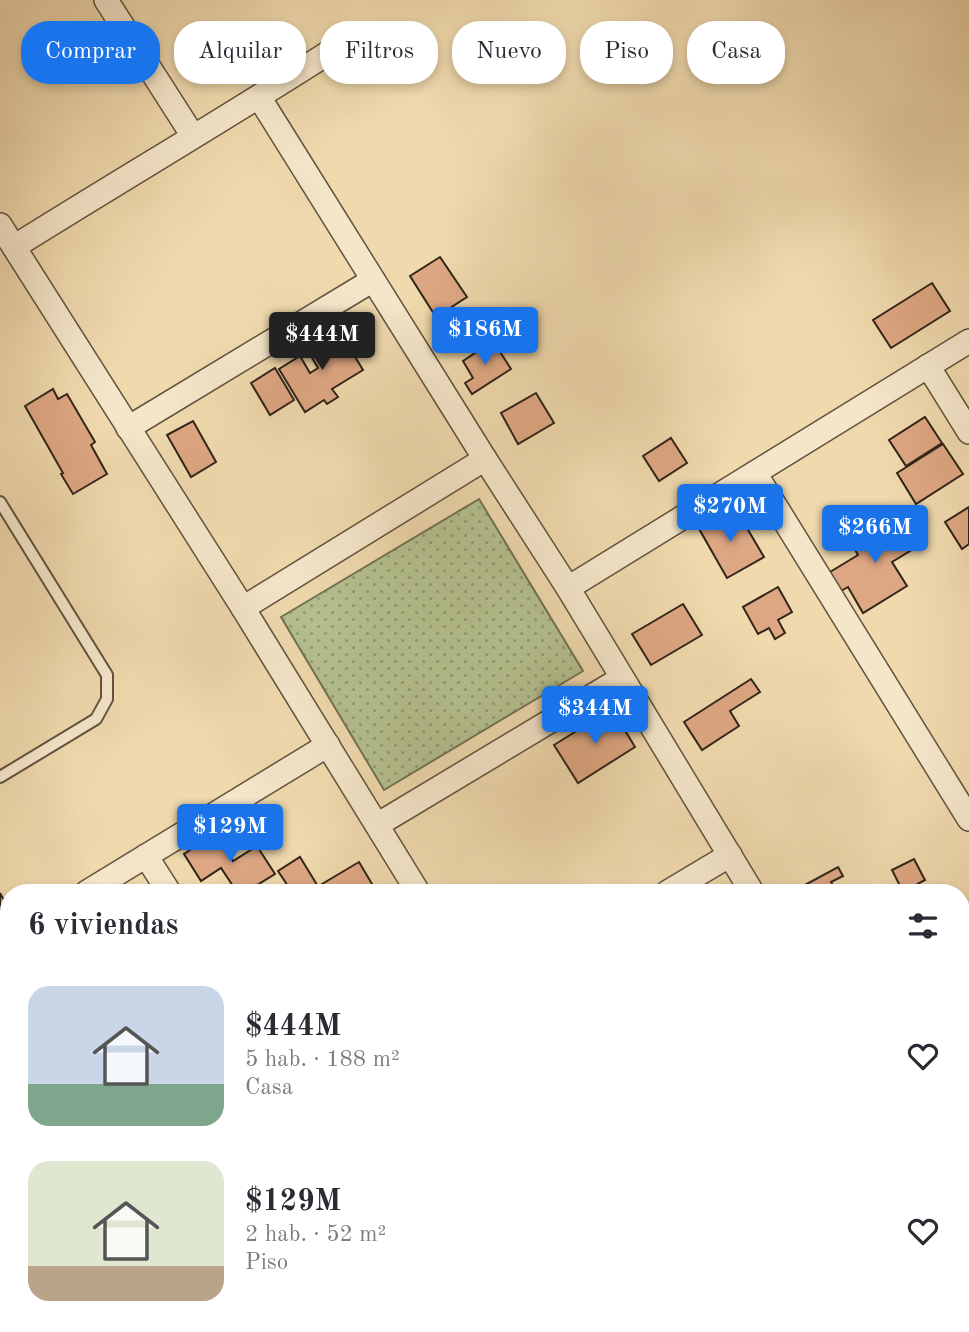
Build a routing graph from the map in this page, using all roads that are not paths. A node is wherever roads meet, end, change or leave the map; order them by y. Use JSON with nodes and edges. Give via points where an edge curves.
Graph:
{"nodes":[{"id":1,"x":106,"y":0,"type":"edge"},
{"id":2,"x":320,"y":58,"type":"edge"},
{"id":3,"x":259,"y":97,"type":"junction"},
{"id":4,"x":193,"y":136,"type":"junction"},
{"id":5,"x":0,"y":225,"type":"edge"},
{"id":6,"x":14,"y":247,"type":"junction"},
{"id":7,"x":373,"y":280,"type":"junction"},
{"id":8,"x":969,"y":341,"type":"edge"},
{"id":9,"x":928,"y":366,"type":"junction"},
{"id":10,"x":128,"y":428,"type":"junction"},
{"id":11,"x":969,"y":432,"type":"edge"},
{"id":12,"x":485,"y":459,"type":"junction"},
{"id":13,"x":755,"y":473,"type":"junction"},
{"id":14,"x":0,"y":502,"type":"edge"},
{"id":15,"x":568,"y":588,"type":"junction"},
{"id":16,"x":243,"y":608,"type":"junction"},
{"id":17,"x":622,"y":678,"type":"junction"},
{"id":18,"x":328,"y":745,"type":"junction"},
{"id":19,"x":0,"y":777,"type":"edge"},
{"id":20,"x":969,"y":819,"type":"edge"},
{"id":21,"x":377,"y":825,"type":"junction"},
{"id":22,"x":730,"y":855,"type":"junction"},
{"id":23,"x":146,"y":856,"type":"junction"},
{"id":24,"x":100,"y":884,"type":"edge"},
{"id":25,"x":164,"y":884,"type":"edge"},
{"id":26,"x":413,"y":884,"type":"edge"},
{"id":27,"x":681,"y":884,"type":"edge"},
{"id":28,"x":747,"y":884,"type":"edge"}],
"edges":[{"from":1,"to":4,"type":"street"},
{"from":2,"to":3,"type":"street"},
{"from":3,"to":4,"type":"street"},
{"from":3,"to":7,"type":"street"},
{"from":4,"to":6,"type":"street"},
{"from":5,"to":6,"type":"street"},
{"from":6,"to":10,"type":"street"},
{"from":7,"to":10,"type":"street"},
{"from":7,"to":12,"type":"street"},
{"from":8,"to":9,"type":"street"},
{"from":9,"to":11,"type":"street"},
{"from":9,"to":13,"type":"street"},
{"from":10,"to":16,"type":"street"},
{"from":12,"to":15,"type":"street"},
{"from":12,"to":16,"type":"street"},
{"from":13,"to":15,"type":"street"},
{"from":13,"to":20,"type":"street"},
{"from":14,"to":19,"type":"lane","via":[[107,675],[107,699],[96,719]]},
{"from":15,"to":17,"type":"street"},
{"from":16,"to":18,"type":"street"},
{"from":17,"to":21,"type":"street"},
{"from":17,"to":22,"type":"street"},
{"from":18,"to":21,"type":"street"},
{"from":18,"to":23,"type":"street"},
{"from":21,"to":26,"type":"street"},
{"from":22,"to":27,"type":"street"},
{"from":22,"to":28,"type":"street"},
{"from":23,"to":24,"type":"street"},
{"from":23,"to":25,"type":"street"}]}
